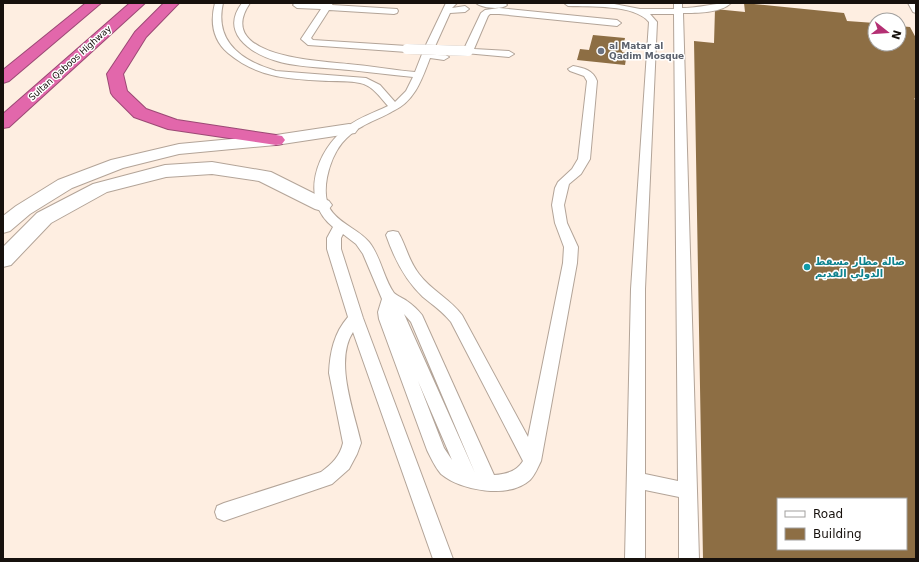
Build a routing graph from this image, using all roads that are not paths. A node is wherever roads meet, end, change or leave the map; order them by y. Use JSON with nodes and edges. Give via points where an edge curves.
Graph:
{"nodes":[{"id":1,"x":138,"y":3,"type":"edge"},
{"id":2,"x":172,"y":3,"type":"edge"},
{"id":3,"x":219,"y":3,"type":"edge"},
{"id":4,"x":246,"y":3,"type":"edge"},
{"id":5,"x":480,"y":3,"type":"edge"},
{"id":6,"x":568,"y":3,"type":"edge"},
{"id":7,"x":727,"y":3,"type":"edge"},
{"id":8,"x":912,"y":3,"type":"edge"},
{"id":9,"x":91,"y":5,"type":"edge"},
{"id":10,"x":297,"y":5,"type":"dead end"},
{"id":11,"x":327,"y":5,"type":"edge"},
{"id":12,"x":678,"y":6,"type":"edge"},
{"id":13,"x":450,"y":7,"type":"edge"},
{"id":14,"x":465,"y":9,"type":"dead end"},
{"id":15,"x":916,"y":10,"type":"edge"},
{"id":16,"x":394,"y":11,"type":"dead end"},
{"id":17,"x":643,"y":11,"type":"junction"},
{"id":18,"x":567,"y":18,"type":"junction"},
{"id":19,"x":617,"y":23,"type":"dead end"},
{"id":20,"x":468,"y":51,"type":"junction"},
{"id":21,"x":509,"y":54,"type":"dead end"},
{"id":22,"x":426,"y":55,"type":"junction"},
{"id":23,"x":444,"y":57,"type":"dead end"},
{"id":24,"x":3,"y":69,"type":"edge"},
{"id":25,"x":573,"y":69,"type":"dead end"},
{"id":26,"x":418,"y":75,"type":"junction"},
{"id":27,"x":3,"y":78,"type":"edge"},
{"id":28,"x":394,"y":107,"type":"junction"},
{"id":29,"x":3,"y":123,"type":"edge"},
{"id":30,"x":349,"y":129,"type":"junction"},
{"id":31,"x":276,"y":140,"type":"junction"},
{"id":32,"x":322,"y":205,"type":"junction"},
{"id":33,"x":3,"y":226,"type":"edge"},
{"id":34,"x":340,"y":227,"type":"junction"},
{"id":35,"x":393,"y":235,"type":"dead end"},
{"id":36,"x":3,"y":260,"type":"edge"},
{"id":37,"x":390,"y":298,"type":"junction"},
{"id":38,"x":356,"y":318,"type":"junction"},
{"id":39,"x":532,"y":462,"type":"junction"},
{"id":40,"x":636,"y":480,"type":"junction"},
{"id":41,"x":488,"y":482,"type":"junction"},
{"id":42,"x":688,"y":491,"type":"junction"},
{"id":43,"x":224,"y":512,"type":"dead end"},
{"id":44,"x":443,"y":559,"type":"edge"},
{"id":45,"x":635,"y":559,"type":"edge"},
{"id":46,"x":689,"y":559,"type":"edge"}],
"edges":[{"from":1,"to":29,"type":"highway","name":"Sultan Qaboos Highway"},
{"from":2,"to":31,"type":"highway","via":[[140,35],[115,74],[119,93],[140,113],[174,125]]},
{"from":3,"to":28,"type":"lane","via":[[216,17],[219,34],[227,47],[244,61],[262,71],[280,76],[370,82],[381,90]]},
{"from":4,"to":26,"type":"lane","via":[[239,16],[240,32],[254,47],[270,55],[296,62]]},
{"from":5,"to":18,"type":"lane","via":[[542,9]]},
{"from":6,"to":17,"type":"lane"},
{"from":7,"to":12,"type":"lane","via":[[714,8]]},
{"from":8,"to":15,"type":"lane"},
{"from":9,"to":24,"type":"highway"},
{"from":9,"to":27,"type":"highway"},
{"from":10,"to":11,"type":"lane"},
{"from":11,"to":16,"type":"lane"},
{"from":11,"to":20,"type":"lane","bridge":true,"via":[[307,37],[308,42]]},
{"from":12,"to":17,"type":"lane"},
{"from":12,"to":42,"type":"lane"},
{"from":13,"to":14,"type":"lane"},
{"from":13,"to":22,"type":"lane"},
{"from":17,"to":40,"type":"lane","via":[[653,22],[638,289]]},
{"from":18,"to":19,"type":"lane"},
{"from":18,"to":20,"type":"lane","via":[[488,12],[484,15]]},
{"from":20,"to":21,"type":"lane"},
{"from":22,"to":23,"type":"lane"},
{"from":22,"to":26,"type":"lane"},
{"from":25,"to":39,"type":"lane","via":[[586,72],[592,78],[585,153],[581,165],[564,182],[558,205],[571,247],[570,263]]},
{"from":26,"to":28,"type":"lane","via":[[408,96]]},
{"from":28,"to":30,"type":"lane"},
{"from":30,"to":31,"type":"street"},
{"from":30,"to":32,"type":"lane","via":[[327,160],[320,183]]},
{"from":31,"to":33,"type":"street","via":[[179,148],[117,164],[65,184],[23,210]]},
{"from":32,"to":34,"type":"lane","via":[[327,216]]},
{"from":32,"to":36,"type":"street","via":[[264,176],[212,168],[165,171],[100,188],[44,218]]},
{"from":34,"to":37,"type":"lane","via":[[358,238],[365,246]]},
{"from":34,"to":38,"type":"lane","via":[[334,238],[334,249]]},
{"from":35,"to":39,"type":"lane","via":[[400,257],[415,279],[451,310],[457,319]]},
{"from":37,"to":41,"type":"lane","via":[[401,303],[417,319]]},
{"from":37,"to":41,"type":"lane","via":[[469,480]]},
{"from":38,"to":43,"type":"lane","via":[[346,328],[337,361],[337,373],[352,443],[345,463],[326,478]]},
{"from":38,"to":44,"type":"lane"},
{"from":39,"to":41,"type":"lane","via":[[528,470],[511,481]]},
{"from":40,"to":42,"type":"lane"},
{"from":40,"to":45,"type":"lane"},
{"from":42,"to":46,"type":"lane"}]}
